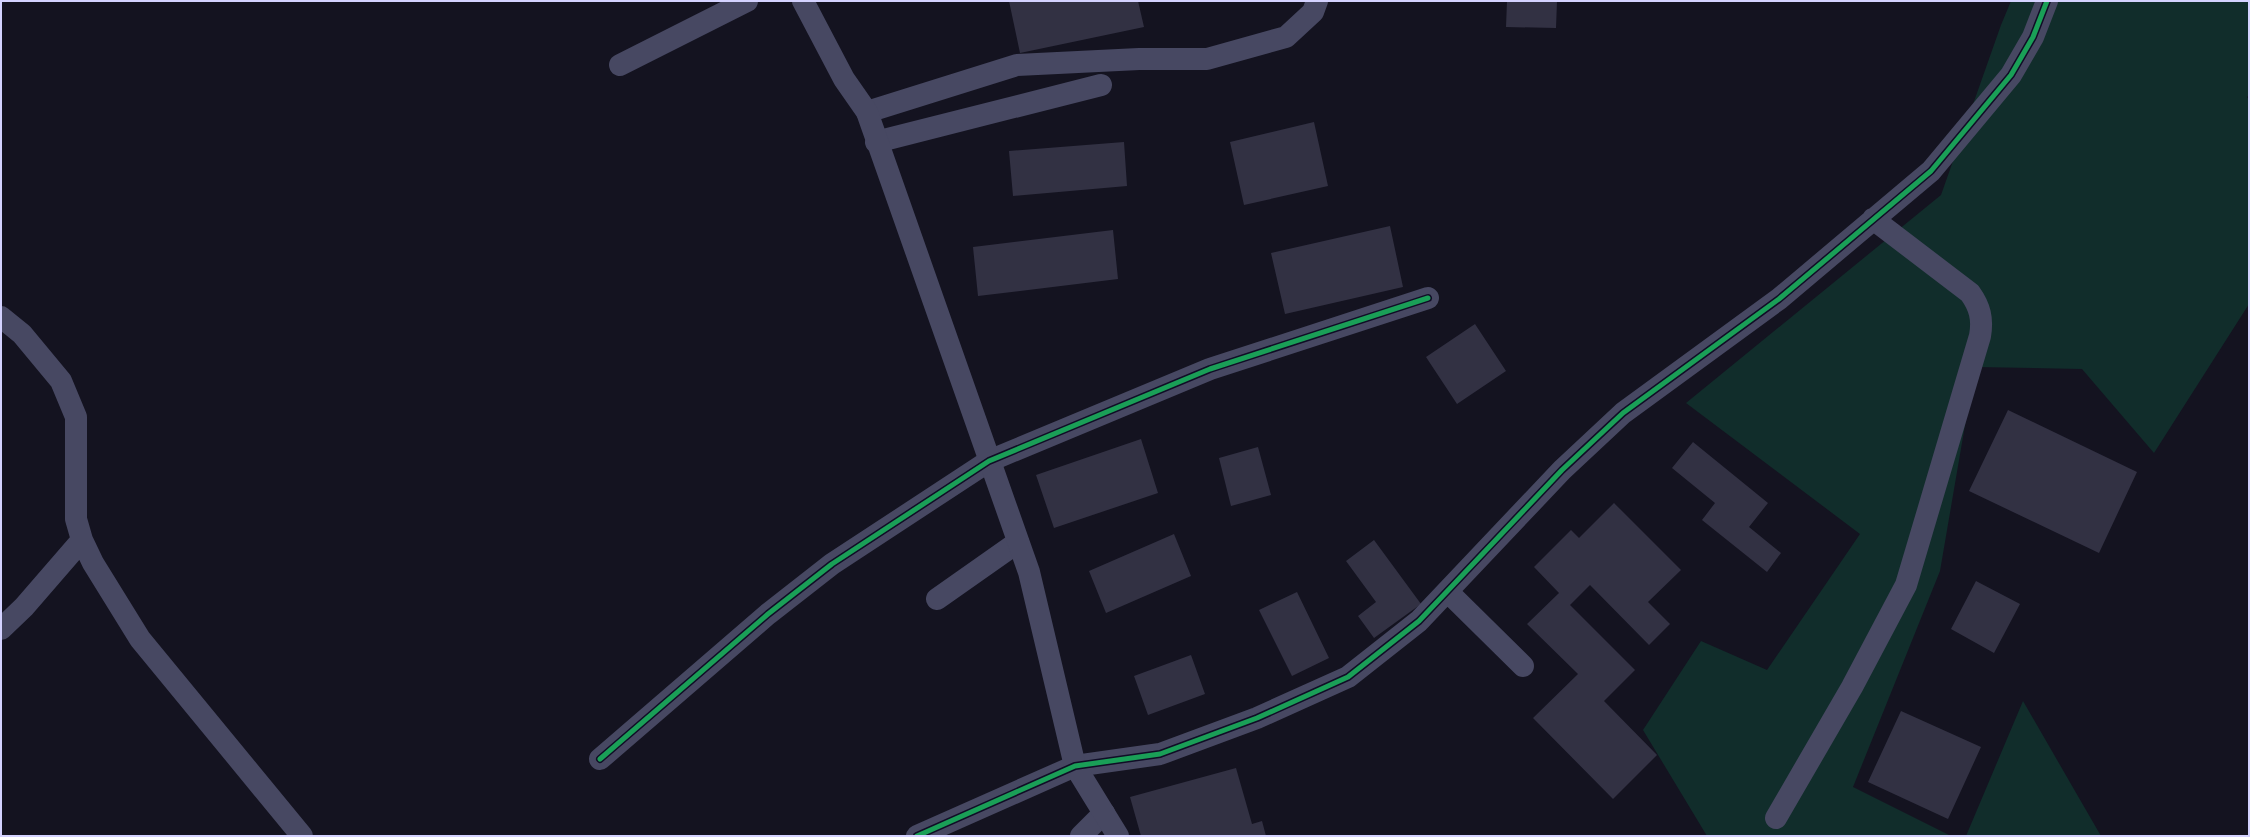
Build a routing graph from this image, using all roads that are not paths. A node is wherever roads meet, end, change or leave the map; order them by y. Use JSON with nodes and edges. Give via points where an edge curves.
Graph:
{"nodes":[{"id":1,"x":747,"y":1,"type":"edge"},
{"id":2,"x":803,"y":1,"type":"edge"},
{"id":3,"x":1317,"y":1,"type":"edge"},
{"id":4,"x":2047,"y":1,"type":"edge"},
{"id":5,"x":620,"y":65,"type":"dead end"},
{"id":6,"x":1101,"y":85,"type":"dead end"},
{"id":7,"x":867,"y":112,"type":"junction"},
{"id":8,"x":876,"y":142,"type":"junction"},
{"id":9,"x":1873,"y":219,"type":"junction"},
{"id":10,"x":1428,"y":298,"type":"dead end"},
{"id":11,"x":1,"y":317,"type":"edge"},
{"id":12,"x":989,"y":461,"type":"junction"},
{"id":13,"x":82,"y":540,"type":"junction"},
{"id":14,"x":1018,"y":542,"type":"junction"},
{"id":15,"x":1448,"y":592,"type":"junction"},
{"id":16,"x":937,"y":599,"type":"dead end"},
{"id":17,"x":1,"y":629,"type":"edge"},
{"id":18,"x":1523,"y":666,"type":"dead end"},
{"id":19,"x":600,"y":759,"type":"dead end"},
{"id":20,"x":1075,"y":766,"type":"junction"},
{"id":21,"x":1104,"y":813,"type":"junction"},
{"id":22,"x":1776,"y":818,"type":"dead end"},
{"id":23,"x":302,"y":836,"type":"edge"},
{"id":24,"x":917,"y":836,"type":"edge"},
{"id":25,"x":1081,"y":836,"type":"edge"},
{"id":26,"x":1118,"y":836,"type":"edge"}],
"edges":[{"from":1,"to":5,"type":"street"},
{"from":2,"to":7,"type":"street","via":[[844,79]]},
{"from":3,"to":7,"type":"street","via":[[1312,12],[1286,37],[1207,59],[1139,59],[1017,66]]},
{"from":4,"to":9,"type":"street","via":[[2034,37],[2011,75],[1931,171]]},
{"from":6,"to":8,"type":"street"},
{"from":7,"to":8,"type":"street"},
{"from":8,"to":12,"type":"street"},
{"from":9,"to":15,"type":"street","via":[[1779,299],[1622,413],[1562,470]]},
{"from":9,"to":22,"type":"street","via":[[1970,293],[1977,303],[1983,321],[1906,585],[1852,687]]},
{"from":10,"to":12,"type":"street","via":[[1210,369]]},
{"from":11,"to":13,"type":"street","via":[[22,334],[61,381],[76,417],[76,518]]},
{"from":12,"to":14,"type":"street"},
{"from":12,"to":19,"type":"street","via":[[826,568],[768,614]]},
{"from":13,"to":17,"type":"street","via":[[24,607]]},
{"from":13,"to":23,"type":"street","via":[[93,563],[140,639]]},
{"from":14,"to":16,"type":"street"},
{"from":14,"to":20,"type":"street","via":[[1029,572]]},
{"from":15,"to":18,"type":"street"},
{"from":15,"to":20,"type":"street","via":[[1419,621],[1348,677],[1257,718],[1160,754]]},
{"from":20,"to":21,"type":"street"},
{"from":20,"to":24,"type":"street"},
{"from":21,"to":25,"type":"street"},
{"from":21,"to":26,"type":"street"}]}
